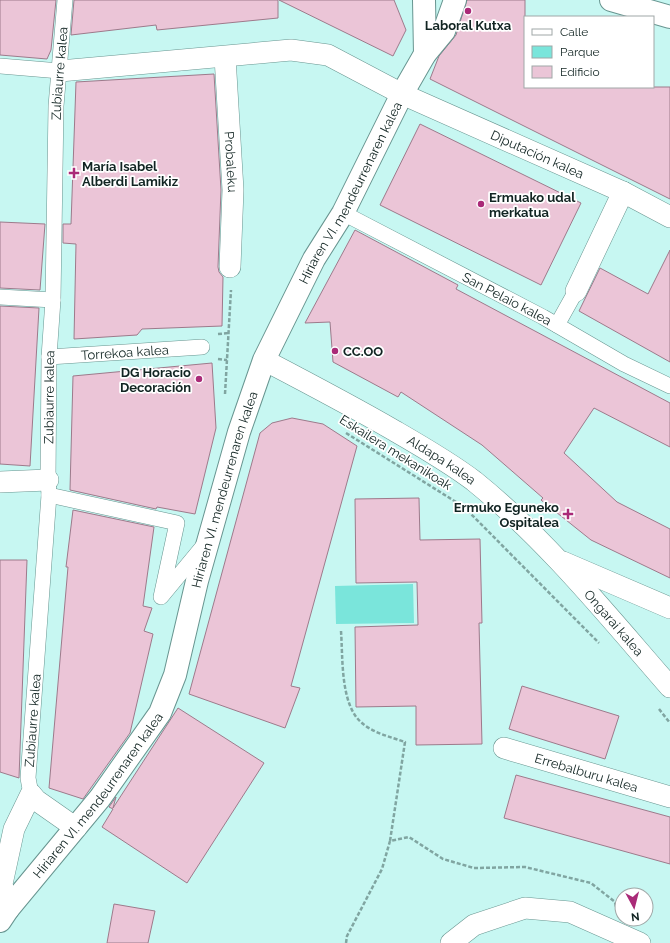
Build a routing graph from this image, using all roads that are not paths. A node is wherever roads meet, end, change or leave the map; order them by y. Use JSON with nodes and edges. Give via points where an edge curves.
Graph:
{"nodes":[{"id":1,"x":65,"y":0,"type":"edge"},
{"id":2,"x":424,"y":0,"type":"edge"},
{"id":3,"x":455,"y":0,"type":"edge"},
{"id":4,"x":611,"y":0,"type":"edge"},
{"id":5,"x":670,"y":17,"type":"edge"},
{"id":6,"x":425,"y":54,"type":"junction"},
{"id":7,"x":224,"y":57,"type":"junction"},
{"id":8,"x":0,"y":66,"type":"edge"},
{"id":9,"x":60,"y":71,"type":"junction"},
{"id":10,"x":402,"y":94,"type":"junction"},
{"id":11,"x":623,"y":192,"type":"junction"},
{"id":12,"x":343,"y":213,"type":"junction"},
{"id":13,"x":670,"y":217,"type":"edge"},
{"id":14,"x":230,"y":267,"type":"dead end"},
{"id":15,"x":576,"y":291,"type":"joint"},
{"id":16,"x":0,"y":297,"type":"edge"},
{"id":17,"x":53,"y":300,"type":"junction"},
{"id":18,"x":557,"y":325,"type":"junction"},
{"id":19,"x":202,"y":347,"type":"dead end"},
{"id":20,"x":49,"y":357,"type":"junction"},
{"id":21,"x":264,"y":360,"type":"junction"},
{"id":22,"x":670,"y":386,"type":"edge"},
{"id":23,"x":0,"y":482,"type":"edge"},
{"id":24,"x":48,"y":488,"type":"junction"},
{"id":25,"x":209,"y":539,"type":"junction"},
{"id":26,"x":557,"y":560,"type":"junction"},
{"id":27,"x":670,"y":608,"type":"edge"},
{"id":28,"x":670,"y":687,"type":"edge"},
{"id":29,"x":504,"y":748,"type":"dead end"},
{"id":30,"x":31,"y":794,"type":"junction"},
{"id":31,"x":670,"y":797,"type":"edge"},
{"id":32,"x":76,"y":828,"type":"junction"},
{"id":33,"x":3,"y":913,"type":"edge"},
{"id":34,"x":451,"y":943,"type":"edge"},
{"id":35,"x":640,"y":943,"type":"edge"}],
"edges":[{"from":1,"to":9,"type":"street","name":"Zubiaurre kalea"},
{"from":2,"to":6,"type":"street"},
{"from":3,"to":6,"type":"street","name":"Hiriaren VI. mendeurrenaren kalea","via":[[444,31]]},
{"from":4,"to":5,"type":"street"},
{"from":6,"to":10,"type":"street","name":"Hiriaren VI. mendeurrenaren kalea"},
{"from":7,"to":9,"type":"street"},
{"from":7,"to":10,"type":"street","via":[[290,50],[328,55]]},
{"from":7,"to":14,"type":"street","name":"Probaleku","via":[[233,190]]},
{"from":8,"to":9,"type":"street"},
{"from":9,"to":17,"type":"street","name":"Zubiaurre kalea","via":[[56,106]]},
{"from":10,"to":11,"type":"street","name":"Diputación kalea"},
{"from":10,"to":12,"type":"street","name":"Hiriaren VI. mendeurrenaren kalea"},
{"from":11,"to":13,"type":"street","name":"Diputación kalea"},
{"from":11,"to":15,"type":"street"},
{"from":12,"to":18,"type":"street","name":"San Pelaio kalea"},
{"from":12,"to":21,"type":"street","name":"Hiriaren VI. mendeurrenaren kalea","via":[[314,259]]},
{"from":15,"to":18,"type":"street"},
{"from":16,"to":17,"type":"street"},
{"from":17,"to":20,"type":"street","name":"Zubiaurre kalea"},
{"from":18,"to":22,"type":"street","name":"San Pelaio kalea","via":[[624,364]]},
{"from":19,"to":20,"type":"street","name":"Torrekoa kalea"},
{"from":20,"to":24,"type":"street","name":"Zubiaurre kalea"},
{"from":21,"to":25,"type":"street","name":"Hiriaren VI. mendeurrenaren kalea","via":[[239,432]]},
{"from":21,"to":26,"type":"street","name":"Aldapa kalea","via":[[340,399],[472,480],[513,515]]},
{"from":23,"to":24,"type":"street"},
{"from":24,"to":25,"type":"street","via":[[177,523],[161,597]]},
{"from":24,"to":30,"type":"street","name":"Zubiaurre kalea","via":[[28,778]]},
{"from":25,"to":32,"type":"street","name":"Hiriaren VI. mendeurrenaren kalea","via":[[175,675],[160,713]]},
{"from":26,"to":27,"type":"street","name":"Aldapa kalea"},
{"from":26,"to":28,"type":"street","name":"Ongarai kalea"},
{"from":29,"to":31,"type":"street","name":"Errebalburu kalea"},
{"from":30,"to":32,"type":"street"},
{"from":30,"to":33,"type":"street","via":[[14,829],[2,884]]},
{"from":32,"to":33,"type":"street","name":"Hiriaren VI. mendeurrenaren kalea"},
{"from":34,"to":35,"type":"street","via":[[474,925],[525,908],[570,912]]}]}
